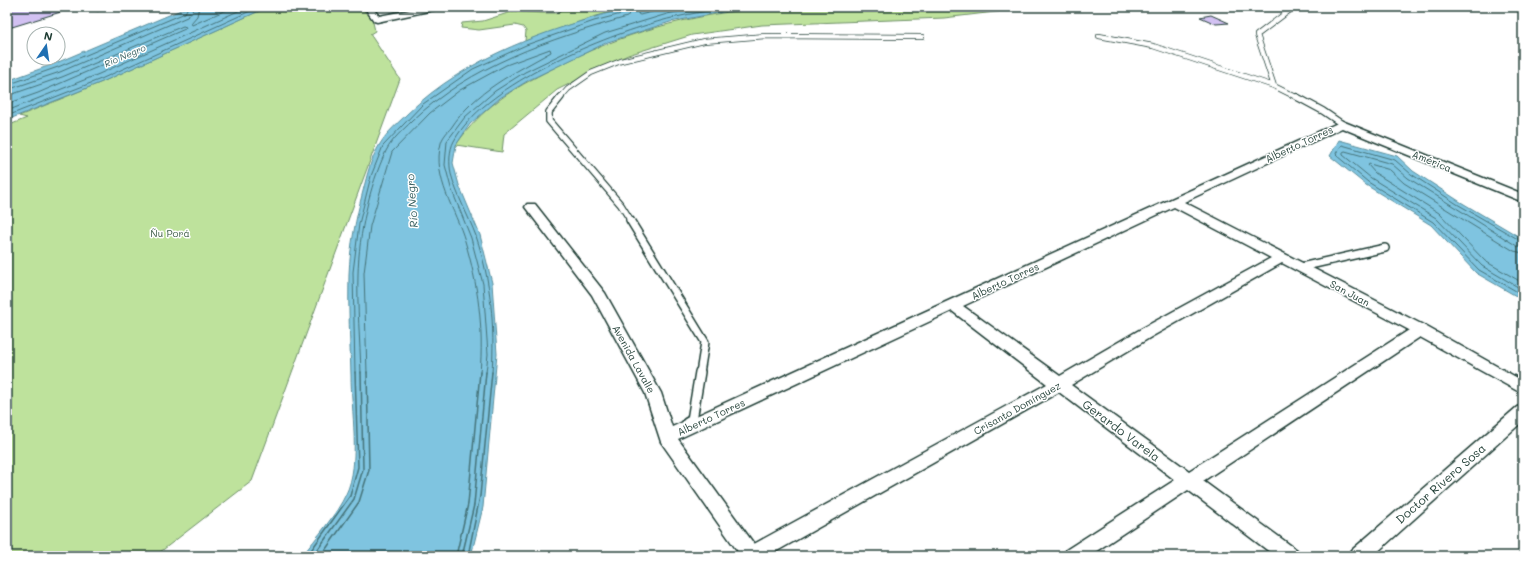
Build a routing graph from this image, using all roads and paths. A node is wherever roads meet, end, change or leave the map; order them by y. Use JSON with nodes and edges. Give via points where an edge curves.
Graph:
{"nodes":[{"id":1,"x":368,"y":7,"type":"edge"},
{"id":2,"x":438,"y":7,"type":"edge"},
{"id":3,"x":1294,"y":7,"type":"edge"},
{"id":4,"x":1098,"y":36,"type":"dead end"},
{"id":5,"x":922,"y":37,"type":"dead end"},
{"id":6,"x":1274,"y":86,"type":"junction"},
{"id":7,"x":1342,"y":124,"type":"junction"},
{"id":8,"x":1523,"y":198,"type":"edge"},
{"id":9,"x":1175,"y":202,"type":"junction"},
{"id":10,"x":531,"y":207,"type":"dead end"},
{"id":11,"x":1385,"y":248,"type":"dead end"},
{"id":12,"x":1281,"y":258,"type":"junction"},
{"id":13,"x":1301,"y":267,"type":"junction"},
{"id":14,"x":953,"y":304,"type":"junction"},
{"id":15,"x":1420,"y":330,"type":"junction"},
{"id":16,"x":1060,"y":384,"type":"junction"},
{"id":17,"x":1523,"y":388,"type":"edge"},
{"id":18,"x":1523,"y":411,"type":"edge"},
{"id":19,"x":667,"y":437,"type":"junction"},
{"id":20,"x":1188,"y":481,"type":"junction"},
{"id":21,"x":752,"y":555,"type":"edge"},
{"id":22,"x":1073,"y":556,"type":"edge"},
{"id":23,"x":1290,"y":556,"type":"edge"},
{"id":24,"x":1359,"y":556,"type":"edge"}],
"edges":[{"from":1,"to":2,"type":"street","via":[[377,19]]},
{"from":3,"to":6,"type":"lane","via":[[1257,35]]},
{"from":4,"to":6,"type":"lane","via":[[1153,46]]},
{"from":5,"to":19,"type":"lane","via":[[766,36],[704,41],[621,61],[591,73],[568,89],[549,112],[549,121],[621,206],[704,342],[692,420]]},
{"from":6,"to":7,"type":"lane","via":[[1323,111]]},
{"from":7,"to":8,"type":"street","name":"América"},
{"from":7,"to":9,"type":"street","name":"Alberto Torres"},
{"from":9,"to":12,"type":"street","name":"San Juan"},
{"from":9,"to":14,"type":"street","name":"Alberto Torres"},
{"from":10,"to":19,"type":"street","name":"Avenida Lavalle","via":[[598,293],[653,393]]},
{"from":11,"to":13,"type":"lane"},
{"from":12,"to":13,"type":"street","name":"San Juan"},
{"from":12,"to":16,"type":"street","name":"Crisanto Domínguez","via":[[1146,332]]},
{"from":13,"to":15,"type":"street","name":"San Juan"},
{"from":14,"to":16,"type":"street","name":"Gerardo Varela"},
{"from":14,"to":19,"type":"street","name":"Alberto Torres"},
{"from":15,"to":17,"type":"street","name":"San Juan"},
{"from":15,"to":20,"type":"street"},
{"from":16,"to":20,"type":"street","name":"Gerardo Varela"},
{"from":16,"to":21,"type":"street","name":"Crisanto Domínguez"},
{"from":18,"to":24,"type":"street","name":"Doctor Rivero Sosa"},
{"from":19,"to":21,"type":"street","name":"Avenida Lavalle"},
{"from":20,"to":22,"type":"street"},
{"from":20,"to":23,"type":"street","name":"Gerardo Varela"}]}
